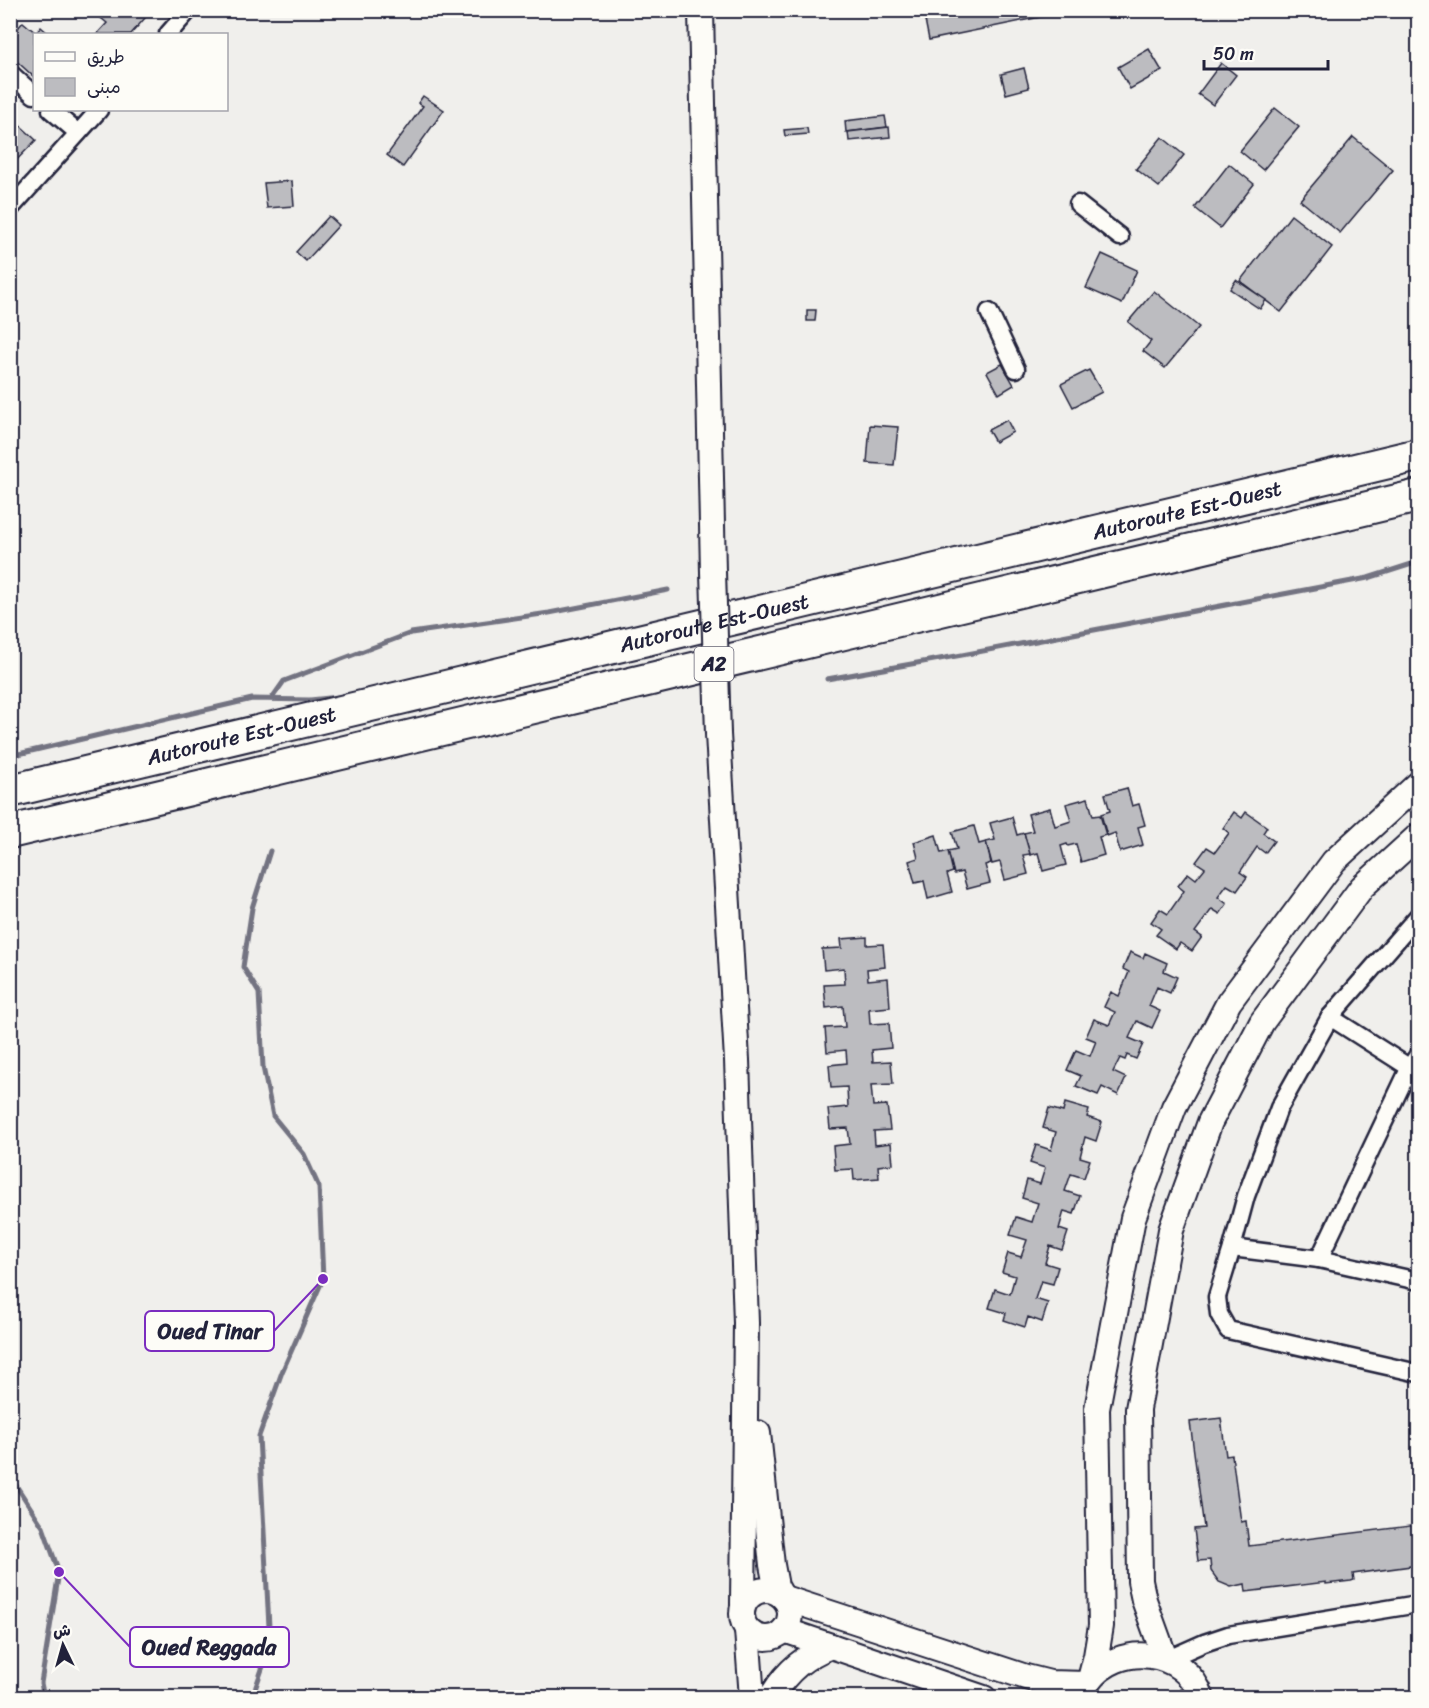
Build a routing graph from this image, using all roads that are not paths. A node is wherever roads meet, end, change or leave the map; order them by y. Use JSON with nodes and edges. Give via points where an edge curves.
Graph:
{"nodes":[{"id":1,"x":189,"y":10,"type":"edge"},
{"id":2,"x":701,"y":10,"type":"edge"},
{"id":3,"x":169,"y":33,"type":"edge"},
{"id":4,"x":10,"y":73,"type":"edge"},
{"id":5,"x":33,"y":94,"type":"edge"},
{"id":6,"x":52,"y":111,"type":"edge"},
{"id":7,"x":98,"y":111,"type":"edge"},
{"id":8,"x":78,"y":133,"type":"junction"},
{"id":9,"x":1078,"y":204,"type":"dead end"},
{"id":10,"x":10,"y":209,"type":"edge"},
{"id":11,"x":1120,"y":237,"type":"dead end"},
{"id":12,"x":989,"y":312,"type":"dead end"},
{"id":13,"x":1016,"y":369,"type":"dead end"},
{"id":14,"x":1419,"y":454,"type":"edge"},
{"id":15,"x":1419,"y":496,"type":"edge"},
{"id":16,"x":1419,"y":784,"type":"edge"},
{"id":17,"x":10,"y":791,"type":"edge"},
{"id":18,"x":10,"y":832,"type":"edge"},
{"id":19,"x":1419,"y":836,"type":"edge"},
{"id":20,"x":1419,"y":916,"type":"edge"},
{"id":21,"x":1330,"y":1017,"type":"junction"},
{"id":22,"x":1416,"y":1065,"type":"edge"},
{"id":23,"x":1232,"y":1248,"type":"junction"},
{"id":24,"x":1319,"y":1259,"type":"junction"},
{"id":25,"x":1419,"y":1281,"type":"edge"},
{"id":26,"x":746,"y":1323,"type":"junction"},
{"id":27,"x":1419,"y":1373,"type":"edge"},
{"id":28,"x":769,"y":1536,"type":"junction"},
{"id":29,"x":783,"y":1596,"type":"junction"},
{"id":30,"x":743,"y":1604,"type":"junction"},
{"id":31,"x":1419,"y":1604,"type":"edge"},
{"id":32,"x":820,"y":1610,"type":"junction"},
{"id":33,"x":747,"y":1629,"type":"junction"},
{"id":34,"x":782,"y":1632,"type":"junction"},
{"id":35,"x":831,"y":1646,"type":"junction"},
{"id":36,"x":1167,"y":1659,"type":"junction"},
{"id":37,"x":1085,"y":1687,"type":"edge"},
{"id":38,"x":766,"y":1696,"type":"edge"},
{"id":39,"x":984,"y":1698,"type":"edge"},
{"id":40,"x":1202,"y":1698,"type":"edge"}],
"edges":[{"from":1,"to":3,"type":"street"},
{"from":2,"to":26,"type":"main road","bridge":true,"via":[[718,734],[737,1060]]},
{"from":4,"to":5,"type":"street"},
{"from":6,"to":8,"type":"street"},
{"from":7,"to":8,"type":"street"},
{"from":8,"to":10,"type":"street"},
{"from":9,"to":11,"type":"street"},
{"from":12,"to":13,"type":"street"},
{"from":14,"to":17,"type":"highway","name":"Autoroute Est-Ouest","number":"A2"},
{"from":15,"to":18,"type":"highway","name":"Autoroute Est-Ouest","number":"A2"},
{"from":16,"to":37,"type":"main road","via":[[1334,861],[1229,1002],[1174,1107],[1133,1218],[1097,1409],[1101,1626]]},
{"from":19,"to":36,"type":"main road","via":[[1362,887],[1262,1022],[1210,1122],[1170,1230],[1138,1409],[1140,1581]]},
{"from":20,"to":21,"type":"street"},
{"from":21,"to":22,"type":"street"},
{"from":21,"to":23,"type":"street","via":[[1279,1108],[1246,1196]]},
{"from":22,"to":24,"type":"street"},
{"from":23,"to":24,"type":"street"},
{"from":23,"to":27,"type":"street","via":[[1217,1297],[1219,1314],[1228,1330]]},
{"from":24,"to":25,"type":"street"},
{"from":26,"to":28,"type":"main road"},
{"from":26,"to":30,"type":"main road"},
{"from":28,"to":29,"type":"main road","via":[[774,1576]]},
{"from":28,"to":32,"type":"main road","via":[[790,1576]]},
{"from":29,"to":30,"type":"main road","via":[[760,1590]]},
{"from":29,"to":32,"type":"main road"},
{"from":29,"to":34,"type":"main road","via":[[790,1620]]},
{"from":30,"to":33,"type":"main road","via":[[741,1617]]},
{"from":31,"to":36,"type":"street","via":[[1228,1635]]},
{"from":32,"to":37,"type":"main road","via":[[1038,1681]]},
{"from":33,"to":34,"type":"main road","via":[[766,1639]]},
{"from":33,"to":38,"type":"main road"},
{"from":34,"to":35,"type":"main road"},
{"from":34,"to":38,"type":"main road"},
{"from":35,"to":38,"type":"main road","via":[[803,1659]]},
{"from":35,"to":39,"type":"main road"},
{"from":36,"to":37,"type":"main road","via":[[1144,1654],[1124,1656],[1105,1665]]},
{"from":36,"to":40,"type":"main road","via":[[1186,1671]]}]}
